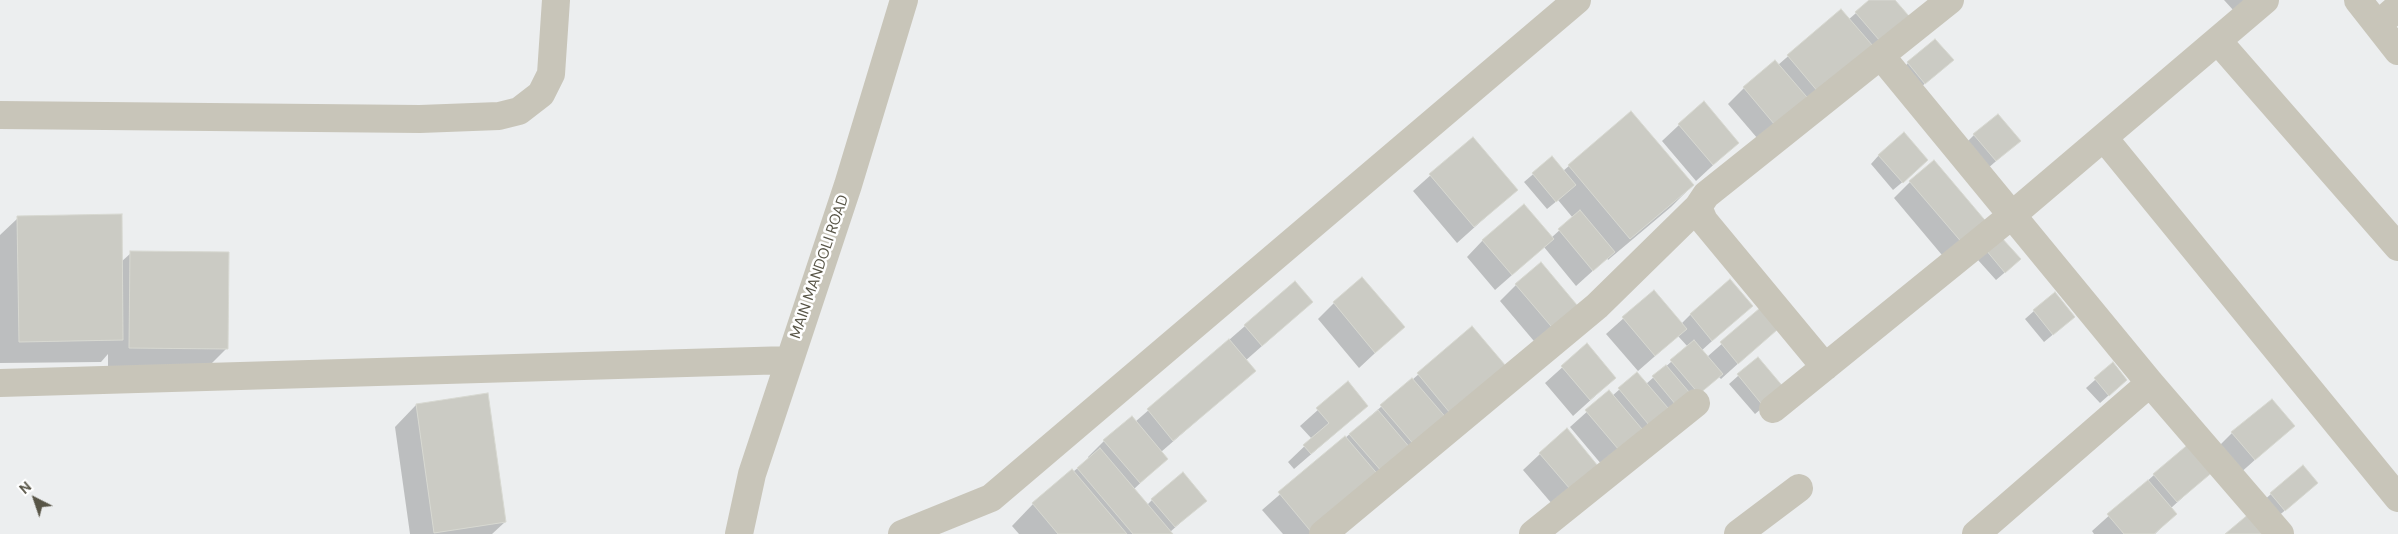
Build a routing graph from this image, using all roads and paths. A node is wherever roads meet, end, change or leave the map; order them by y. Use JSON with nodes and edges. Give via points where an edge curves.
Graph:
{"nodes":[{"id":1,"x":556,"y":0,"type":"edge"},
{"id":2,"x":904,"y":0,"type":"edge"},
{"id":3,"x":1577,"y":0,"type":"edge"},
{"id":4,"x":1950,"y":0,"type":"edge"},
{"id":5,"x":2265,"y":0,"type":"edge"},
{"id":6,"x":2358,"y":0,"type":"edge"},
{"id":7,"x":2398,"y":7,"type":"edge"},
{"id":8,"x":2378,"y":25,"type":"junction"},
{"id":9,"x":2218,"y":41,"type":"junction"},
{"id":10,"x":2398,"y":50,"type":"edge"},
{"id":11,"x":1880,"y":56,"type":"junction"},
{"id":12,"x":0,"y":115,"type":"edge"},
{"id":13,"x":2104,"y":138,"type":"junction"},
{"id":14,"x":1698,"y":207,"type":"junction"},
{"id":15,"x":2011,"y":216,"type":"junction"},
{"id":16,"x":2398,"y":247,"type":"edge"},
{"id":17,"x":789,"y":360,"type":"junction"},
{"id":18,"x":1825,"y":366,"type":"junction"},
{"id":19,"x":0,"y":382,"type":"edge"},
{"id":20,"x":2150,"y":383,"type":"junction"},
{"id":21,"x":1696,"y":403,"type":"dead end"},
{"id":22,"x":1773,"y":409,"type":"dead end"},
{"id":23,"x":1799,"y":488,"type":"dead end"},
{"id":24,"x":2398,"y":498,"type":"edge"},
{"id":25,"x":739,"y":534,"type":"edge"},
{"id":26,"x":902,"y":534,"type":"edge"},
{"id":27,"x":1323,"y":534,"type":"edge"},
{"id":28,"x":1532,"y":534,"type":"edge"},
{"id":29,"x":1738,"y":534,"type":"edge"},
{"id":30,"x":1976,"y":534,"type":"edge"},
{"id":31,"x":2280,"y":534,"type":"edge"}],
"edges":[{"from":1,"to":12,"type":"street","via":[[551,74],[542,94],[519,111],[499,116],[410,119]]},
{"from":2,"to":17,"type":"street","name":"MAIN MANDOLI ROAD","via":[[848,185]]},
{"from":3,"to":26,"type":"street","via":[[991,498]]},
{"from":4,"to":11,"type":"street"},
{"from":5,"to":9,"type":"street"},
{"from":6,"to":8,"type":"street"},
{"from":7,"to":8,"type":"street"},
{"from":8,"to":10,"type":"street"},
{"from":9,"to":13,"type":"street"},
{"from":9,"to":16,"type":"street"},
{"from":11,"to":14,"type":"street","via":[[1706,195]]},
{"from":11,"to":15,"type":"street"},
{"from":13,"to":15,"type":"street"},
{"from":13,"to":24,"type":"street"},
{"from":14,"to":18,"type":"street","via":[[1704,221]]},
{"from":14,"to":27,"type":"street","via":[[1597,306]]},
{"from":15,"to":18,"type":"street"},
{"from":15,"to":20,"type":"street"},
{"from":17,"to":19,"type":"street"},
{"from":17,"to":25,"type":"street","name":"MAIN MANDOLI ROAD","via":[[752,474]]},
{"from":18,"to":22,"type":"street"},
{"from":20,"to":30,"type":"street"},
{"from":20,"to":31,"type":"street"},
{"from":21,"to":28,"type":"street"},
{"from":23,"to":29,"type":"street"}]}
